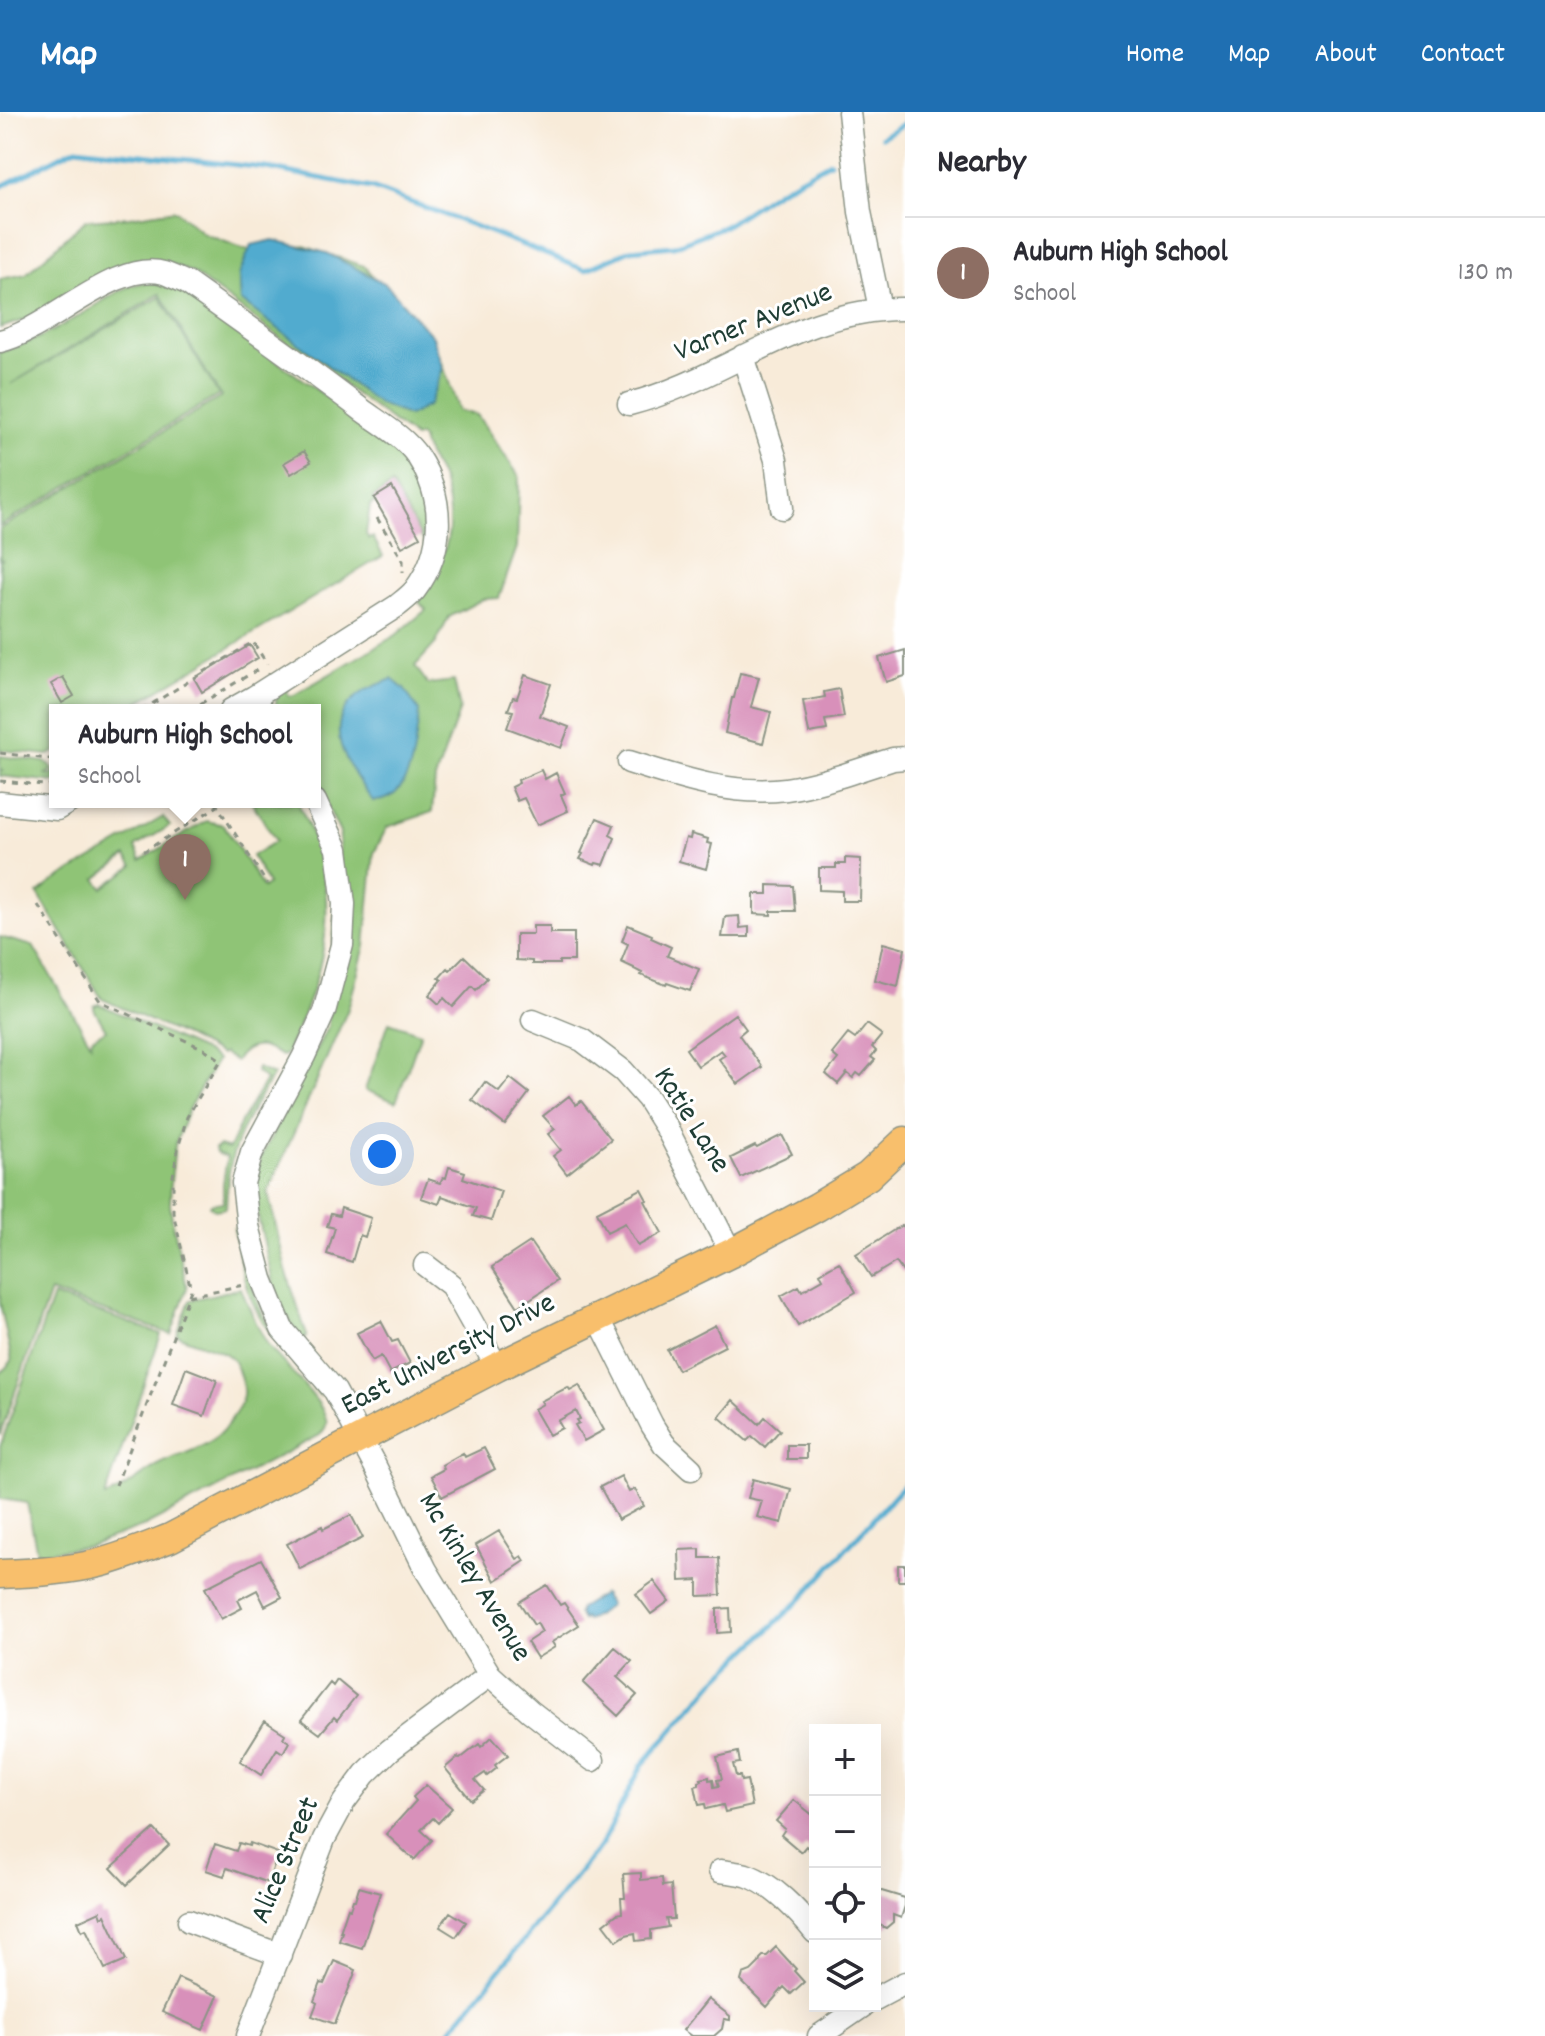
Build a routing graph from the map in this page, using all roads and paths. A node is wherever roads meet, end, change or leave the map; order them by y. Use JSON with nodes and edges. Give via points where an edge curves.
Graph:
{"nodes":[{"id":1,"x":849,"y":112,"type":"edge"},
{"id":2,"x":880,"y":309,"type":"junction"},
{"id":3,"x":905,"y":309,"type":"edge"},
{"id":4,"x":0,"y":341,"type":"edge"},
{"id":5,"x":743,"y":356,"type":"junction"},
{"id":6,"x":629,"y":404,"type":"dead end"},
{"id":7,"x":782,"y":508,"type":"dead end"},
{"id":8,"x":377,"y":518,"type":"dead end"},
{"id":9,"x":403,"y":573,"type":"dead end"},
{"id":10,"x":152,"y":704,"type":"edge"},
{"id":11,"x":200,"y":704,"type":"edge"},
{"id":12,"x":258,"y":704,"type":"edge"},
{"id":13,"x":0,"y":753,"type":"edge"},
{"id":14,"x":905,"y":758,"type":"edge"},
{"id":15,"x":49,"y":759,"type":"edge"},
{"id":16,"x":629,"y":762,"type":"dead end"},
{"id":17,"x":0,"y":781,"type":"edge"},
{"id":18,"x":49,"y":785,"type":"edge"},
{"id":19,"x":0,"y":803,"type":"edge"},
{"id":20,"x":59,"y":808,"type":"edge"},
{"id":21,"x":210,"y":808,"type":"edge"},
{"id":22,"x":219,"y":808,"type":"edge"},
{"id":23,"x":318,"y":808,"type":"edge"},
{"id":24,"x":143,"y":852,"type":"dead end"},
{"id":25,"x":267,"y":884,"type":"dead end"},
{"id":26,"x":38,"y":905,"type":"dead end"},
{"id":27,"x":533,"y":1020,"type":"dead end"},
{"id":28,"x":905,"y":1141,"type":"edge"},
{"id":29,"x":731,"y":1253,"type":"junction"},
{"id":30,"x":425,"y":1265,"type":"dead end"},
{"id":31,"x":244,"y":1285,"type":"dead end"},
{"id":32,"x":188,"y":1297,"type":"junction"},
{"id":33,"x":598,"y":1317,"type":"junction"},
{"id":34,"x":497,"y":1367,"type":"junction"},
{"id":35,"x":360,"y":1439,"type":"junction"},
{"id":36,"x":691,"y":1469,"type":"dead end"},
{"id":37,"x":116,"y":1485,"type":"dead end"},
{"id":38,"x":0,"y":1574,"type":"edge"},
{"id":39,"x":490,"y":1675,"type":"junction"},
{"id":40,"x":593,"y":1760,"type":"dead end"},
{"id":41,"x":720,"y":1871,"type":"dead end"},
{"id":42,"x":189,"y":1921,"type":"dead end"},
{"id":43,"x":809,"y":1924,"type":"edge"},
{"id":44,"x":280,"y":1955,"type":"junction"},
{"id":45,"x":905,"y":1983,"type":"edge"},
{"id":46,"x":881,"y":1996,"type":"edge"},
{"id":47,"x":854,"y":2012,"type":"edge"},
{"id":48,"x":248,"y":2036,"type":"edge"},
{"id":49,"x":819,"y":2036,"type":"edge"}],
"edges":[{"from":1,"to":2,"type":"street","via":[[860,212]]},
{"from":2,"to":3,"type":"street","name":"Varner Avenue"},
{"from":2,"to":5,"type":"street","name":"Varner Avenue","via":[[820,322]]},
{"from":4,"to":12,"type":"street","via":[[110,282],[134,273],[162,272],[187,283],[418,455],[438,509],[439,535],[415,591]]},
{"from":5,"to":6,"type":"street","name":"Varner Avenue","via":[[700,379]]},
{"from":5,"to":7,"type":"street","via":[[776,460]]},
{"from":8,"to":9,"type":"path","via":[[403,560]]},
{"from":10,"to":11,"type":"path","via":[[253,642],[267,664]]},
{"from":13,"to":15,"type":"path"},
{"from":14,"to":16,"type":"street","via":[[785,789],[746,790]]},
{"from":17,"to":18,"type":"path"},
{"from":19,"to":20,"type":"street"},
{"from":21,"to":24,"type":"path"},
{"from":22,"to":25,"type":"path"},
{"from":23,"to":35,"type":"street","name":"Mc Kinley Avenue","via":[[337,849],[344,904],[342,945],[324,1012],[252,1152],[243,1183],[262,1279],[282,1329],[335,1391]]},
{"from":26,"to":32,"type":"path","via":[[100,1001],[221,1060],[187,1117],[173,1176],[173,1212],[191,1290]]},
{"from":27,"to":29,"type":"street","name":"Katie Lane","via":[[582,1040],[623,1071],[648,1099]]},
{"from":28,"to":29,"type":"main road","name":"East University Drive","via":[[868,1176]]},
{"from":29,"to":33,"type":"main road","name":"East University Drive"},
{"from":30,"to":34,"type":"street","via":[[451,1285]]},
{"from":31,"to":32,"type":"path"},
{"from":32,"to":37,"type":"path"},
{"from":33,"to":34,"type":"main road","name":"East University Drive"},
{"from":33,"to":36,"type":"street","via":[[652,1425]]},
{"from":34,"to":35,"type":"main road","name":"East University Drive"},
{"from":35,"to":38,"type":"main road","name":"East University Drive","via":[[134,1552],[41,1573]]},
{"from":35,"to":39,"type":"street","name":"Mc Kinley Avenue","via":[[426,1570]]},
{"from":39,"to":40,"type":"street","name":"Mc Kinley Avenue"},
{"from":39,"to":44,"type":"street","name":"Alice Street","via":[[390,1750],[358,1783],[324,1839]]},
{"from":41,"to":43,"type":"street","via":[[747,1876],[774,1891]]},
{"from":42,"to":44,"type":"street"},
{"from":44,"to":48,"type":"street","name":"Alice Street"},
{"from":45,"to":46,"type":"street"},
{"from":47,"to":49,"type":"street"}]}
